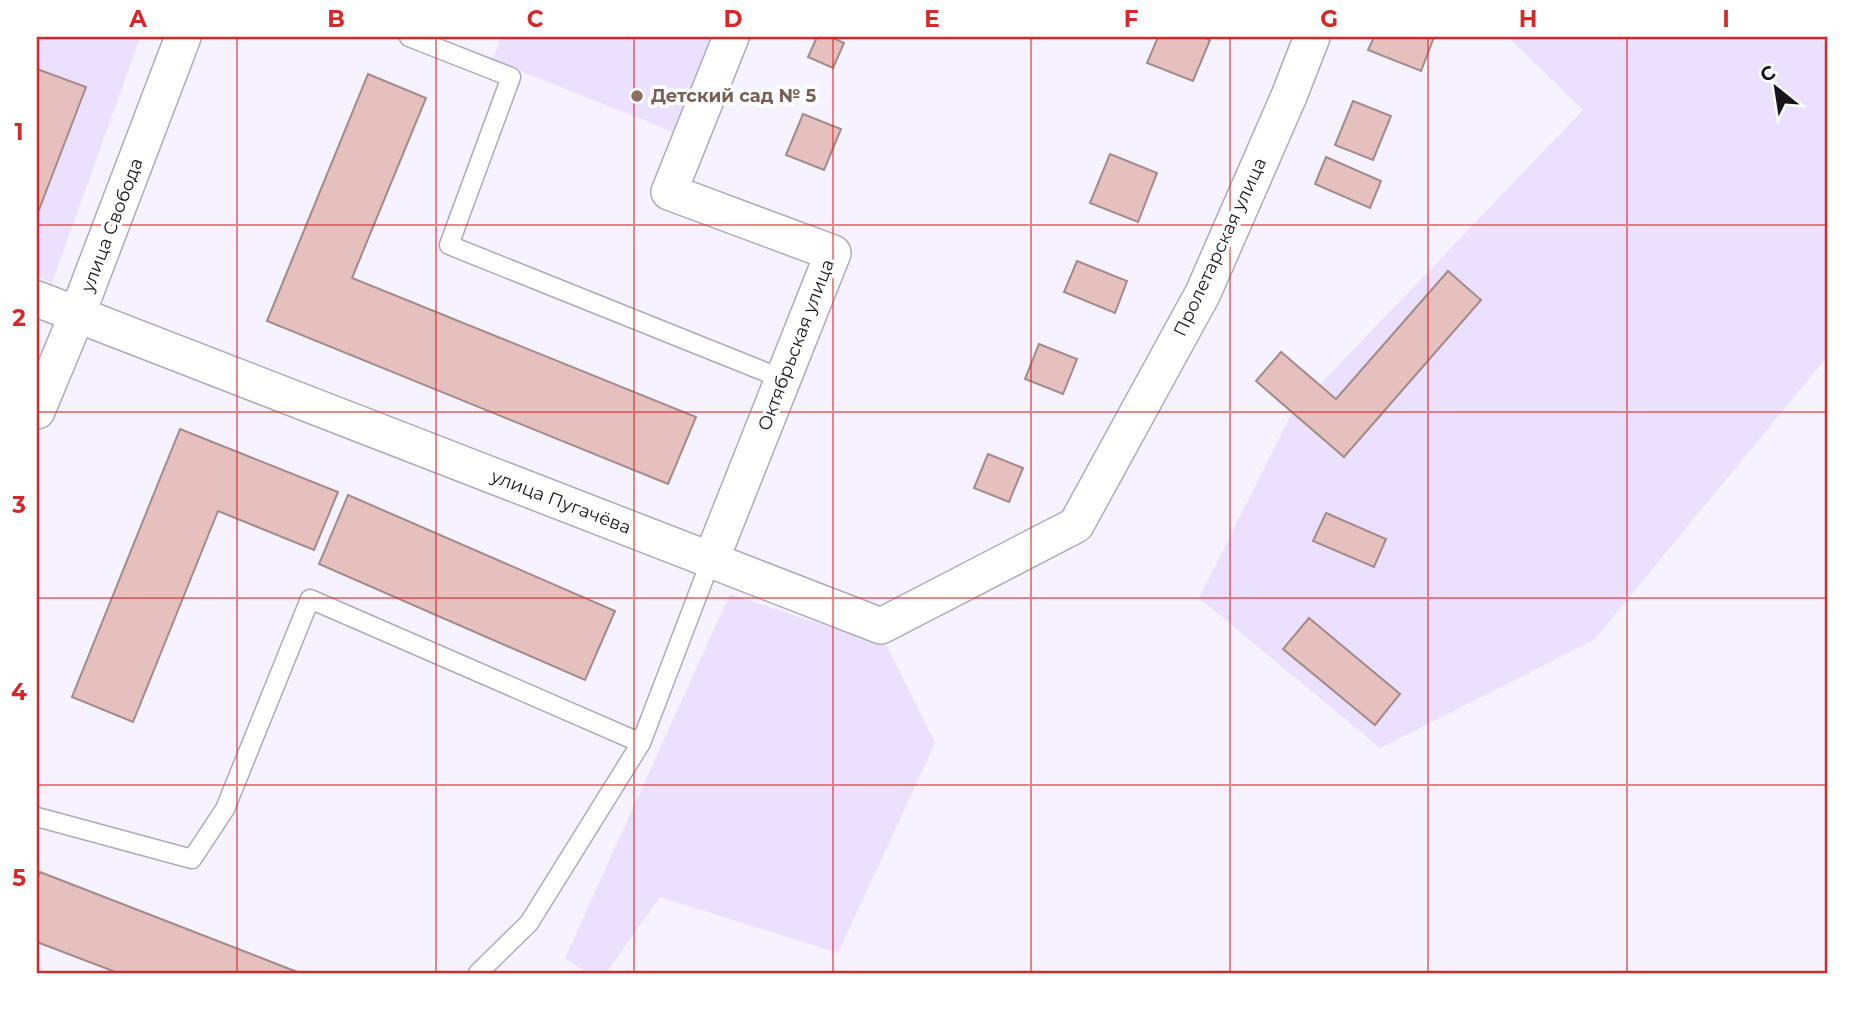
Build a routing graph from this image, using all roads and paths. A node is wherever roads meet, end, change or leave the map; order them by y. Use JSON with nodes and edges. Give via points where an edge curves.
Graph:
{"nodes":[{"id":1,"x":183,"y":37,"type":"edge"},
{"id":2,"x":409,"y":37,"type":"edge"},
{"id":3,"x":731,"y":37,"type":"edge"},
{"id":4,"x":1311,"y":37,"type":"edge"},
{"id":5,"x":37,"y":299,"type":"edge"},
{"id":6,"x":77,"y":316,"type":"junction"},
{"id":7,"x":783,"y":379,"type":"junction"},
{"id":8,"x":37,"y":411,"type":"edge"},
{"id":9,"x":1076,"y":526,"type":"joint"},
{"id":10,"x":710,"y":560,"type":"junction"},
{"id":11,"x":641,"y":743,"type":"junction"},
{"id":12,"x":37,"y":817,"type":"edge"},
{"id":13,"x":478,"y":973,"type":"edge"}],
"edges":[{"from":1,"to":6,"type":"street","name":"улица Свобода"},
{"from":2,"to":7,"type":"lane","via":[[511,77],[449,246]]},
{"from":3,"to":7,"type":"street","name":"Октябрьская улица","via":[[669,192],[833,253]]},
{"from":4,"to":9,"type":"street","name":"Пролетарская улица","via":[[1203,293]]},
{"from":5,"to":6,"type":"street","name":"улица Пугачёва"},
{"from":6,"to":8,"type":"street","name":"улица Свобода"},
{"from":6,"to":10,"type":"street","name":"улица Пугачёва"},
{"from":7,"to":10,"type":"street","name":"Октябрьская улица"},
{"from":9,"to":10,"type":"street","name":"улица Пугачёва","via":[[881,626]]},
{"from":10,"to":11,"type":"lane"},
{"from":11,"to":12,"type":"lane","via":[[310,599],[225,809],[192,859]]},
{"from":11,"to":13,"type":"lane","via":[[529,923]]}]}
